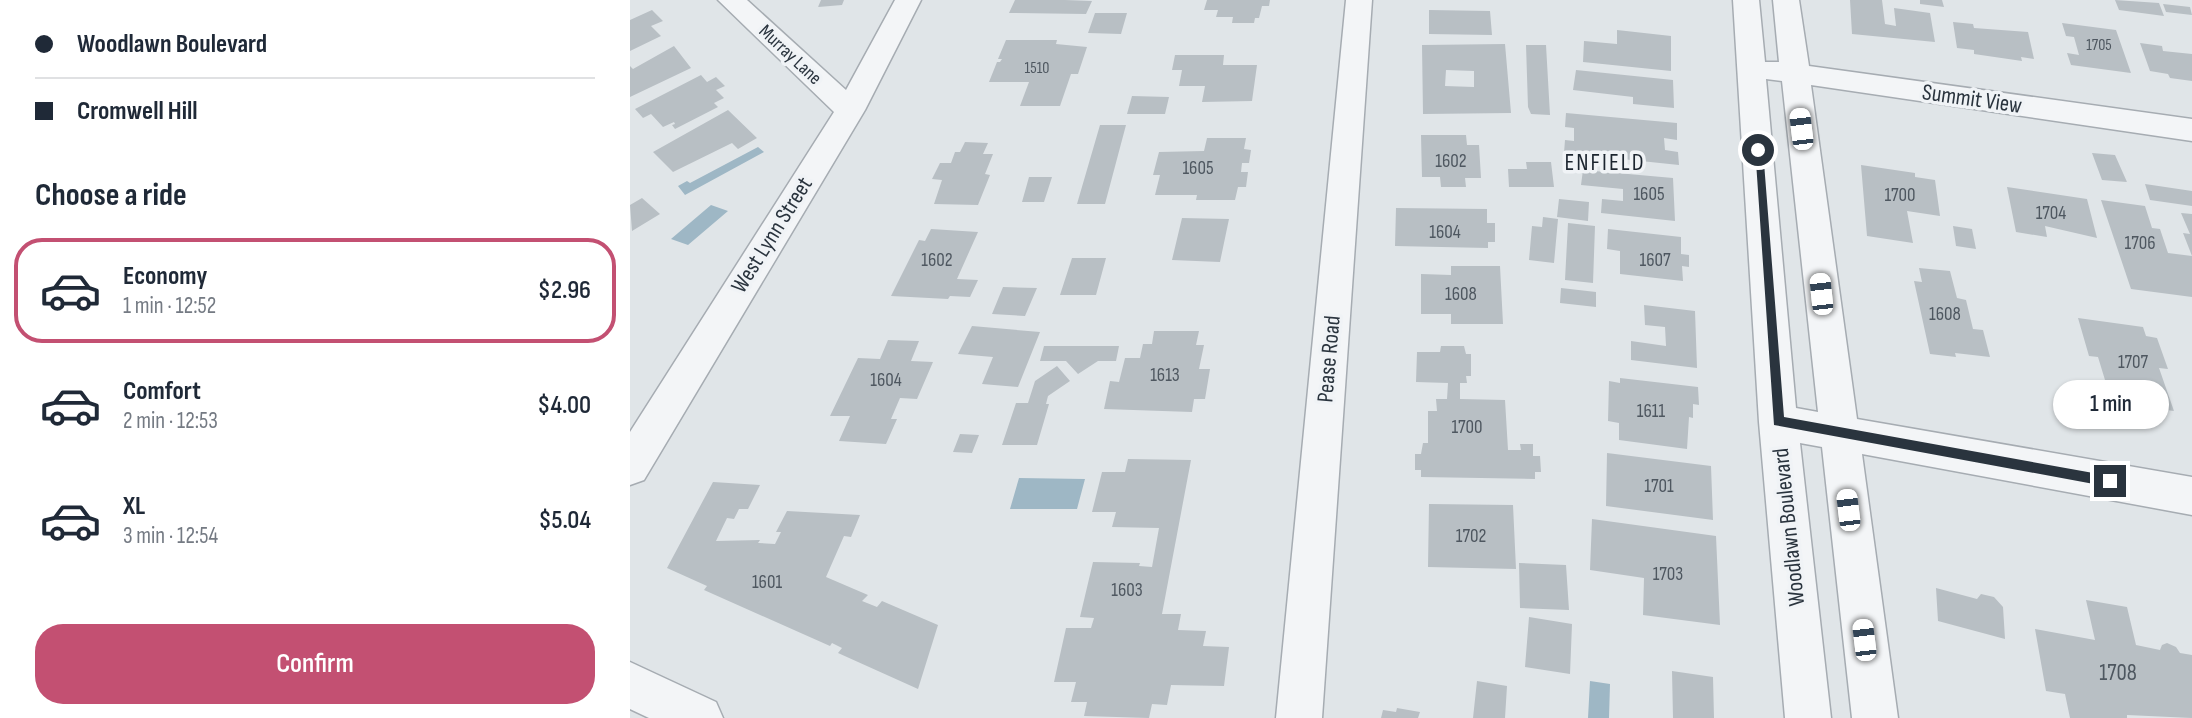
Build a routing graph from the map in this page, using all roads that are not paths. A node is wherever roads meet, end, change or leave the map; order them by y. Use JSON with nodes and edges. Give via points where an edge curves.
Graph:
{"nodes":[{"id":1,"x":731,"y":0,"type":"edge"},
{"id":2,"x":908,"y":0,"type":"edge"},
{"id":3,"x":1359,"y":0,"type":"edge"},
{"id":4,"x":1746,"y":0,"type":"edge"},
{"id":5,"x":1786,"y":0,"type":"edge"},
{"id":6,"x":1752,"y":68,"type":"junction"},
{"id":7,"x":1795,"y":74,"type":"junction"},
{"id":8,"x":850,"y":110,"type":"junction"},
{"id":9,"x":2192,"y":130,"type":"edge"},
{"id":10,"x":1778,"y":422,"type":"junction"},
{"id":11,"x":1838,"y":432,"type":"junction"},
{"id":12,"x":630,"y":467,"type":"edge"},
{"id":13,"x":2192,"y":496,"type":"edge"},
{"id":14,"x":630,"y":685,"type":"edge"},
{"id":15,"x":700,"y":718,"type":"edge"},
{"id":16,"x":1299,"y":718,"type":"edge"},
{"id":17,"x":1808,"y":718,"type":"edge"},
{"id":18,"x":1875,"y":718,"type":"edge"}],
"edges":[{"from":1,"to":8,"type":"street","name":"Murray Lane"},
{"from":2,"to":8,"type":"street","name":"West Lynn Street"},
{"from":3,"to":16,"type":"street","name":"Pease Road"},
{"from":4,"to":6,"type":"street","name":"Woodlawn Boulevard"},
{"from":5,"to":7,"type":"street"},
{"from":6,"to":7,"type":"street","name":"Summit View"},
{"from":6,"to":10,"type":"street","name":"Woodlawn Boulevard"},
{"from":7,"to":9,"type":"street","name":"Summit View"},
{"from":7,"to":11,"type":"street"},
{"from":8,"to":12,"type":"street","name":"West Lynn Street"},
{"from":10,"to":11,"type":"street"},
{"from":10,"to":17,"type":"street","name":"Woodlawn Boulevard"},
{"from":11,"to":13,"type":"street"},
{"from":11,"to":18,"type":"street"},
{"from":14,"to":15,"type":"street"}]}
